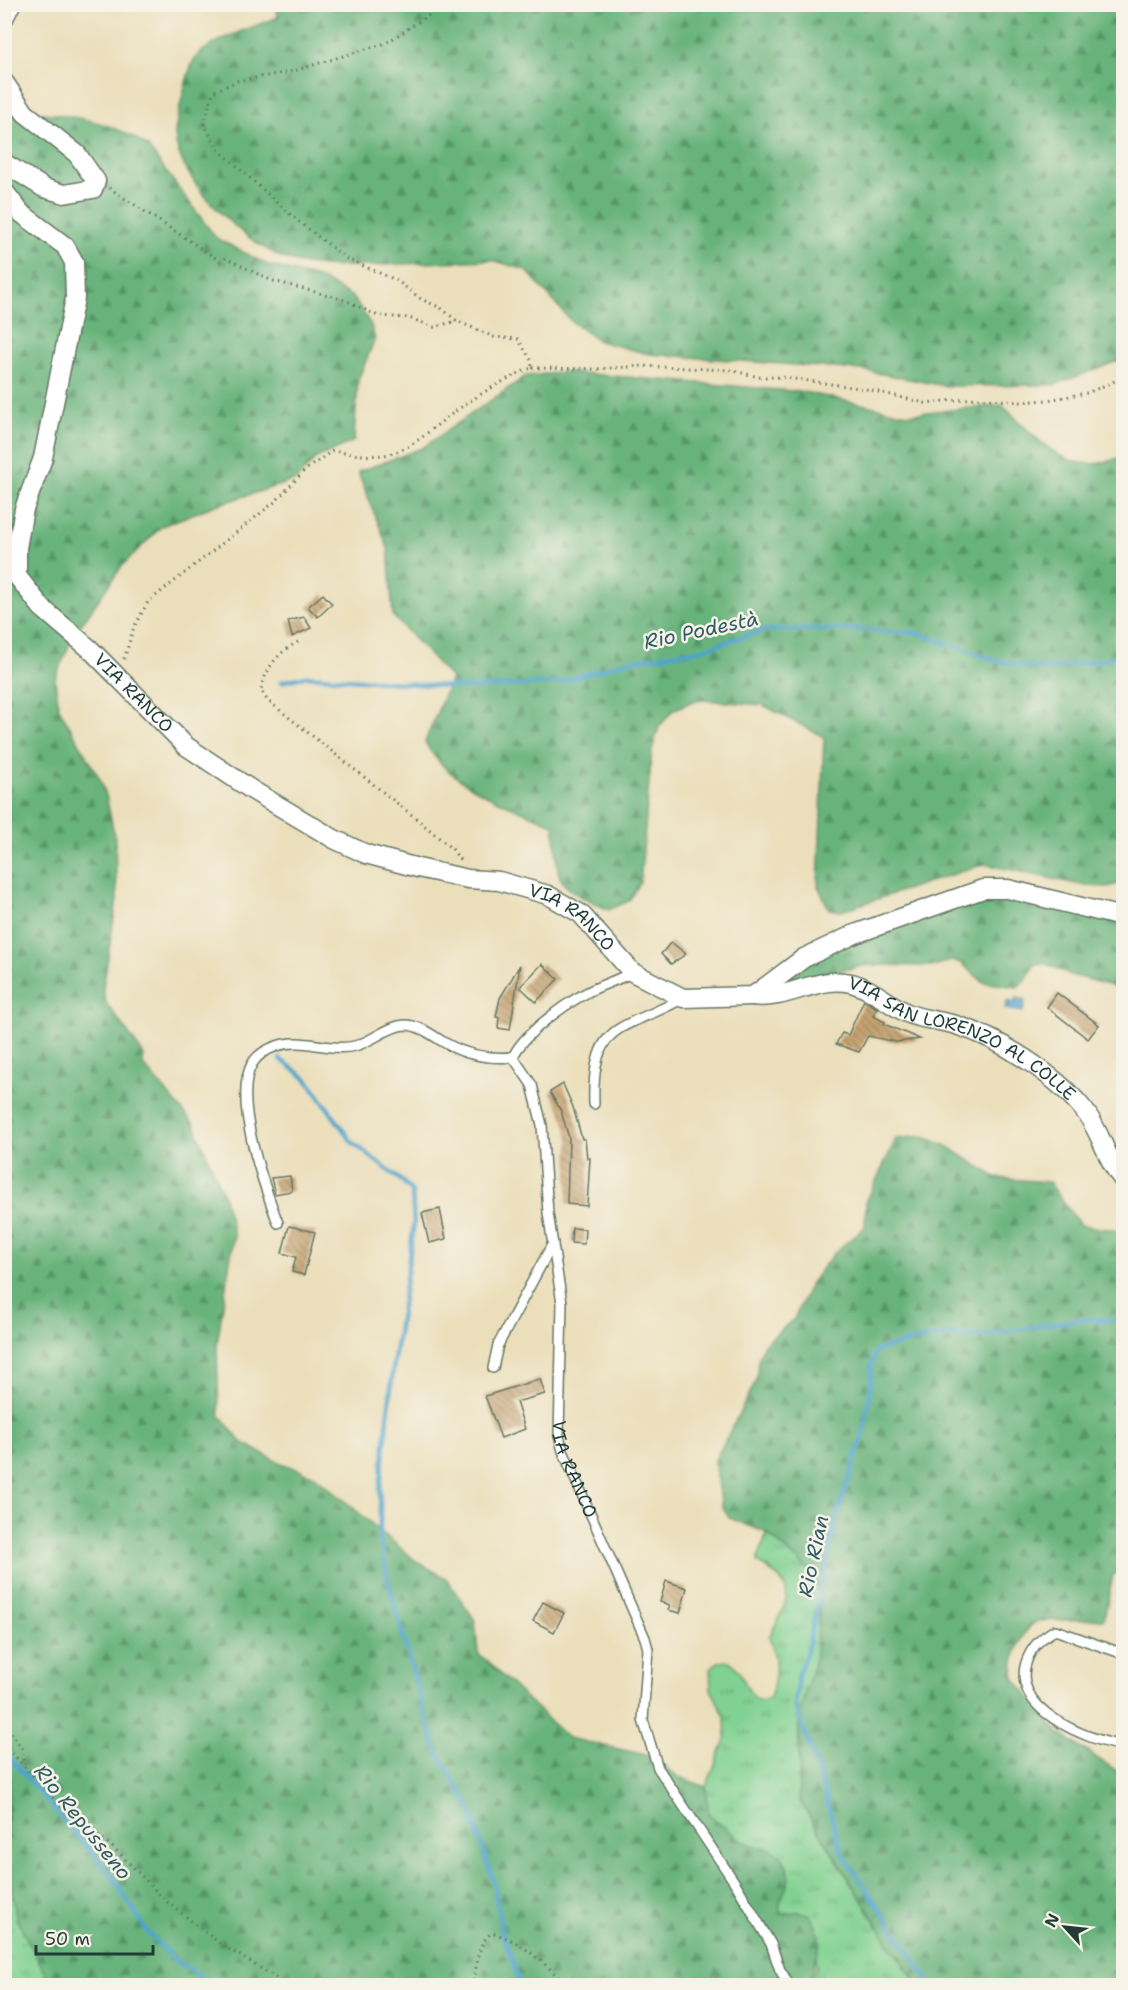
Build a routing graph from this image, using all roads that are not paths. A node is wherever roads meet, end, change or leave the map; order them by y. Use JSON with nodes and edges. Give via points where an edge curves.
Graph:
{"nodes":[{"id":1,"x":11,"y":4,"type":"edge"},
{"id":2,"x":4,"y":18,"type":"edge"},
{"id":3,"x":4,"y":82,"type":"edge"},
{"id":4,"x":4,"y":163,"type":"edge"},
{"id":5,"x":4,"y":191,"type":"edge"},
{"id":6,"x":1124,"y":913,"type":"edge"},
{"id":7,"x":632,"y":972,"type":"junction"},
{"id":8,"x":753,"y":996,"type":"junction"},
{"id":9,"x":683,"y":998,"type":"junction"},
{"id":10,"x":513,"y":1056,"type":"junction"},
{"id":11,"x":594,"y":1104,"type":"dead end"},
{"id":12,"x":1124,"y":1181,"type":"edge"},
{"id":13,"x":279,"y":1223,"type":"dead end"},
{"id":14,"x":553,"y":1243,"type":"junction"},
{"id":15,"x":493,"y":1368,"type":"dead end"},
{"id":16,"x":1124,"y":1654,"type":"edge"},
{"id":17,"x":1124,"y":1746,"type":"edge"},
{"id":18,"x":790,"y":1986,"type":"edge"}],
"edges":[{"from":1,"to":2,"type":"street"},
{"from":3,"to":4,"type":"street","via":[[25,113],[76,154],[96,181],[93,189],[64,194],[44,188]]},
{"from":5,"to":7,"type":"street","name":"VIA RANCO","via":[[21,213],[65,246],[74,262],[75,298],[43,458],[24,509],[17,548],[17,576],[42,608],[90,649],[186,746],[252,790],[366,854],[468,879],[500,881],[548,895],[580,914]]},
{"from":6,"to":8,"type":"street","via":[[1103,913],[1008,889],[983,889],[855,934],[804,958]]},
{"from":7,"to":9,"type":"street","name":"VIA RANCO"},
{"from":7,"to":10,"type":"lane","name":"VIA RANCO","via":[[586,992],[523,1041]]},
{"from":8,"to":9,"type":"street","name":"VIA RANCO"},
{"from":8,"to":12,"type":"street","name":"VIA SAN LORENZO AL COLLE","via":[[779,995],[829,981],[851,983],[909,1014],[985,1035],[1048,1076],[1084,1110]]},
{"from":9,"to":11,"type":"lane","via":[[615,1030],[594,1066]]},
{"from":10,"to":13,"type":"lane","via":[[481,1057],[406,1025],[353,1046],[291,1042],[257,1057],[248,1073],[248,1117],[253,1151]]},
{"from":10,"to":14,"type":"lane","name":"VIA RANCO","via":[[532,1084],[542,1125]]},
{"from":14,"to":15,"type":"lane","via":[[498,1345]]},
{"from":14,"to":18,"type":"lane","name":"VIA RANCO","via":[[562,1302],[559,1436],[645,1638],[648,1649],[643,1720],[649,1743],[658,1768],[749,1907]]},
{"from":16,"to":17,"type":"lane","via":[[1055,1630],[1038,1640],[1023,1671],[1024,1684],[1051,1716],[1089,1738]]}]}
